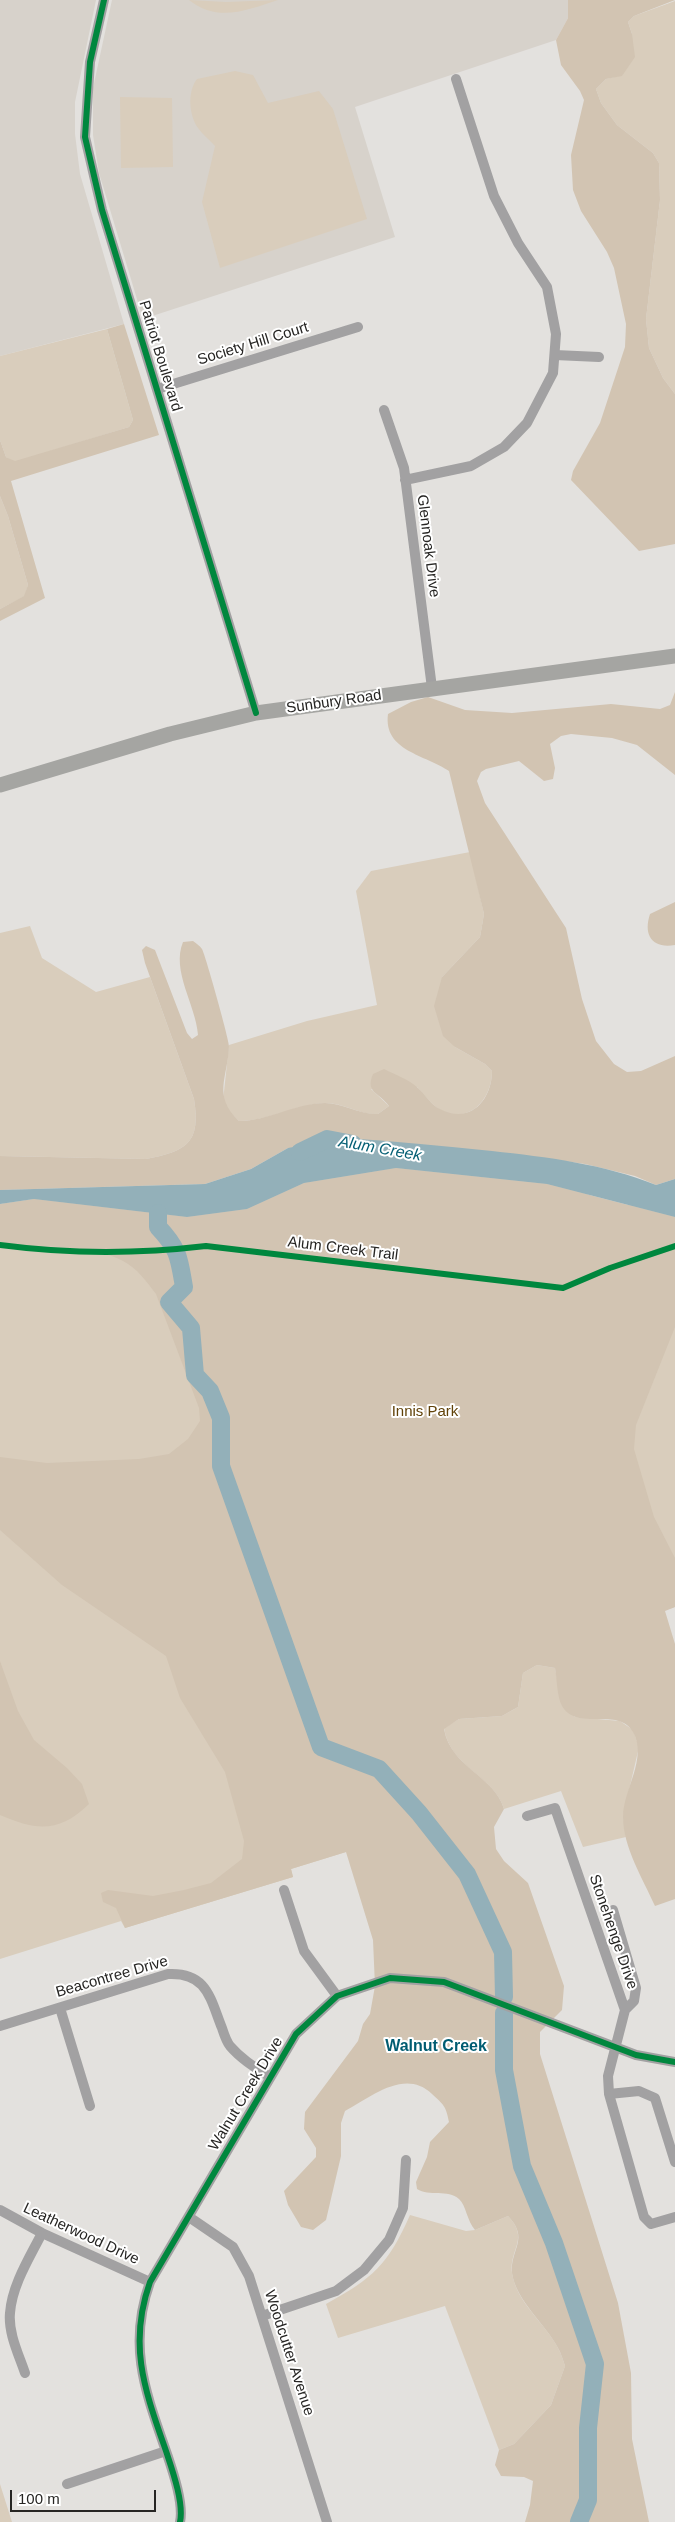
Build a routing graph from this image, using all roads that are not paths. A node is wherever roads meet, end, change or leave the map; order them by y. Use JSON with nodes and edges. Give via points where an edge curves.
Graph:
{"nodes":[{"id":1,"x":104,"y":0,"type":"edge"},
{"id":2,"x":456,"y":78,"type":"dead end"},
{"id":3,"x":358,"y":327,"type":"dead end"},
{"id":4,"x":555,"y":355,"type":"junction"},
{"id":5,"x":599,"y":357,"type":"dead end"},
{"id":6,"x":157,"y":389,"type":"junction"},
{"id":7,"x":384,"y":410,"type":"dead end"},
{"id":8,"x":405,"y":480,"type":"junction"},
{"id":9,"x":675,"y":656,"type":"edge"},
{"id":10,"x":432,"y":688,"type":"junction"},
{"id":11,"x":256,"y":713,"type":"junction"},
{"id":12,"x":0,"y":785,"type":"edge"},
{"id":13,"x":527,"y":1816,"type":"dead end"},
{"id":14,"x":284,"y":1890,"type":"dead end"},
{"id":15,"x":613,"y":1910,"type":"dead end"},
{"id":16,"x":337,"y":1996,"type":"junction"},
{"id":17,"x":60,"y":2008,"type":"junction"},
{"id":18,"x":625,"y":2010,"type":"junction"},
{"id":19,"x":0,"y":2026,"type":"edge"},
{"id":20,"x":615,"y":2047,"type":"junction"},
{"id":21,"x":675,"y":2062,"type":"edge"},
{"id":22,"x":270,"y":2076,"type":"junction"},
{"id":23,"x":608,"y":2094,"type":"junction"},
{"id":24,"x":90,"y":2106,"type":"dead end"},
{"id":25,"x":406,"y":2160,"type":"dead end"},
{"id":26,"x":675,"y":2162,"type":"edge"},
{"id":27,"x":0,"y":2210,"type":"edge"},
{"id":28,"x":675,"y":2217,"type":"edge"},
{"id":29,"x":189,"y":2218,"type":"junction"},
{"id":30,"x":42,"y":2233,"type":"junction"},
{"id":31,"x":150,"y":2282,"type":"junction"},
{"id":32,"x":262,"y":2316,"type":"junction"},
{"id":33,"x":25,"y":2373,"type":"dead end"},
{"id":34,"x":166,"y":2451,"type":"junction"},
{"id":35,"x":67,"y":2484,"type":"dead end"},
{"id":36,"x":180,"y":2522,"type":"edge"},
{"id":37,"x":327,"y":2522,"type":"edge"}],
"edges":[{"from":1,"to":6,"type":"street","name":"Patriot Boulevard","via":[[90,62],[85,137],[102,210]]},
{"from":2,"to":4,"type":"street","via":[[494,196],[518,243],[547,287],[556,334]]},
{"from":3,"to":6,"type":"street","name":"Society Hill Court"},
{"from":4,"to":5,"type":"street"},
{"from":4,"to":8,"type":"street","via":[[553,373],[527,423],[504,447],[471,466]]},
{"from":6,"to":11,"type":"street","name":"Patriot Boulevard"},
{"from":7,"to":8,"type":"street","name":"Glennoak Drive"},
{"from":8,"to":10,"type":"street","name":"Glennoak Drive"},
{"from":9,"to":10,"type":"main road","name":"Sunbury Road"},
{"from":10,"to":11,"type":"main road","name":"Sunbury Road"},
{"from":11,"to":12,"type":"main road","name":"Sunbury Road","via":[[170,734]]},
{"from":13,"to":18,"type":"street","name":"Stonehenge Drive","via":[[555,1808]]},
{"from":14,"to":16,"type":"street","via":[[304,1951]]},
{"from":15,"to":18,"type":"street","via":[[636,1988],[634,2001]]},
{"from":16,"to":20,"type":"street","name":"Walnut Creek Drive","via":[[390,1978],[444,1982]]},
{"from":16,"to":22,"type":"street","name":"Walnut Creek Drive","via":[[296,2034]]},
{"from":17,"to":19,"type":"street","name":"Beacontree Drive"},
{"from":17,"to":22,"type":"street","name":"Beacontree Drive","via":[[168,1974],[182,1973],[205,1987],[229,2045],[252,2066]]},
{"from":17,"to":24,"type":"street"},
{"from":18,"to":20,"type":"street","name":"Stonehenge Drive"},
{"from":20,"to":21,"type":"street","name":"Walnut Creek Drive","via":[[636,2055]]},
{"from":20,"to":23,"type":"street","name":"Stonehenge Drive","via":[[608,2076]]},
{"from":22,"to":29,"type":"street","name":"Walnut Creek Drive"},
{"from":23,"to":26,"type":"street","via":[[639,2091],[655,2098]]},
{"from":23,"to":28,"type":"street","name":"Stonehenge Drive","via":[[644,2217],[650,2224]]},
{"from":25,"to":32,"type":"street","via":[[403,2208],[389,2240],[364,2270],[336,2291]]},
{"from":27,"to":30,"type":"street","name":"Leatherwood Drive"},
{"from":29,"to":31,"type":"street","name":"Walnut Creek Drive"},
{"from":29,"to":32,"type":"street","name":"Woodcutter Avenue","via":[[233,2247],[249,2276]]},
{"from":30,"to":31,"type":"street","name":"Leatherwood Drive"},
{"from":30,"to":33,"type":"street","via":[[14,2291],[10,2314],[13,2337]]},
{"from":31,"to":34,"type":"street","name":"Walnut Creek Drive","via":[[138,2337],[141,2372]]},
{"from":32,"to":37,"type":"street","name":"Woodcutter Avenue"},
{"from":34,"to":35,"type":"street"},
{"from":34,"to":36,"type":"street","name":"Walnut Creek Drive","via":[[174,2474]]}]}
